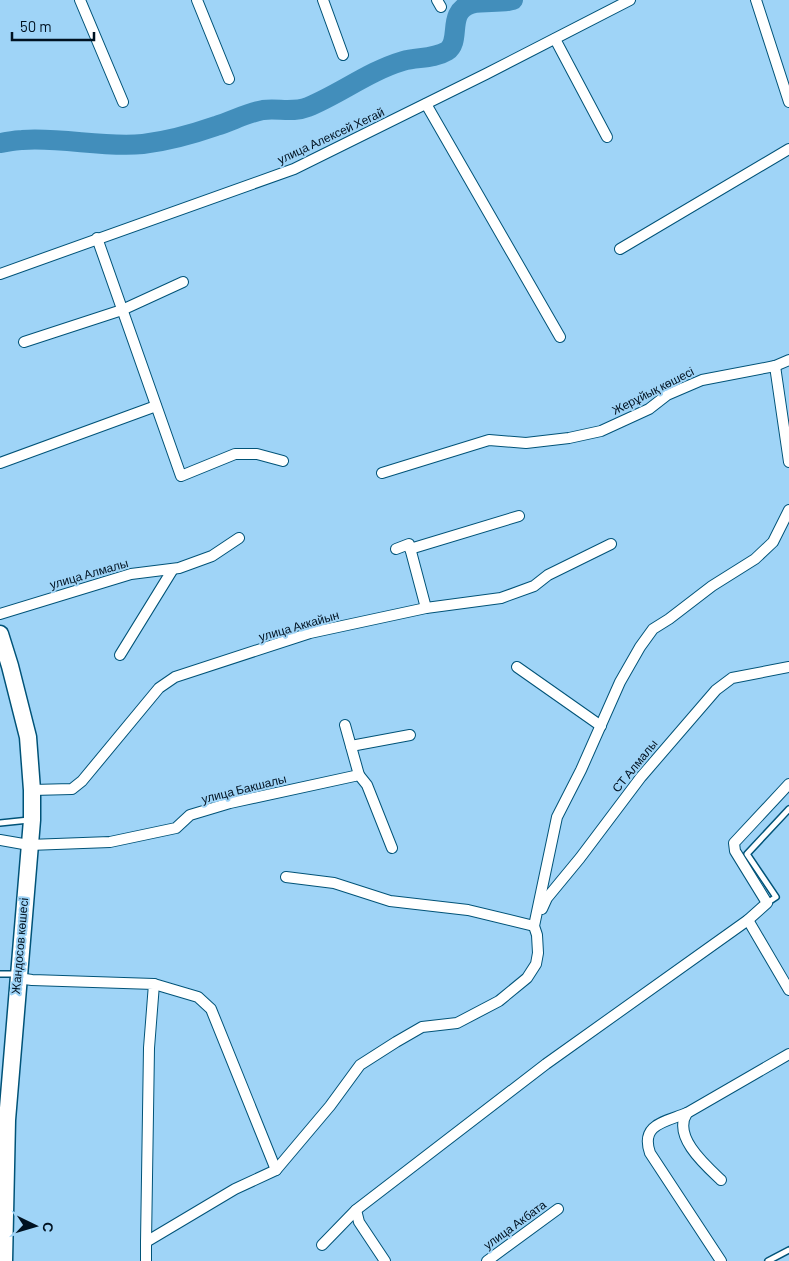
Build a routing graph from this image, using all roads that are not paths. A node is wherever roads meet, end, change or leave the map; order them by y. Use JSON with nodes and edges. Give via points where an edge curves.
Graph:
{"nodes":[{"id":1,"x":80,"y":0,"type":"edge"},
{"id":2,"x":197,"y":0,"type":"edge"},
{"id":3,"x":323,"y":0,"type":"edge"},
{"id":4,"x":630,"y":0,"type":"edge"},
{"id":5,"x":756,"y":0,"type":"edge"},
{"id":6,"x":555,"y":39,"type":"junction"},
{"id":7,"x":343,"y":55,"type":"dead end"},
{"id":8,"x":229,"y":79,"type":"dead end"},
{"id":9,"x":123,"y":102,"type":"dead end"},
{"id":10,"x":789,"y":102,"type":"edge"},
{"id":11,"x":426,"y":104,"type":"junction"},
{"id":12,"x":607,"y":137,"type":"dead end"},
{"id":13,"x":789,"y":149,"type":"edge"},
{"id":14,"x":97,"y":238,"type":"junction"},
{"id":15,"x":620,"y":249,"type":"dead end"},
{"id":16,"x":0,"y":274,"type":"edge"},
{"id":17,"x":183,"y":282,"type":"dead end"},
{"id":18,"x":122,"y":310,"type":"junction"},
{"id":19,"x":560,"y":337,"type":"dead end"},
{"id":20,"x":24,"y":342,"type":"dead end"},
{"id":21,"x":789,"y":360,"type":"edge"},
{"id":22,"x":775,"y":366,"type":"junction"},
{"id":23,"x":156,"y":406,"type":"junction"},
{"id":24,"x":283,"y":461,"type":"dead end"},
{"id":25,"x":789,"y":462,"type":"edge"},
{"id":26,"x":0,"y":463,"type":"edge"},
{"id":27,"x":382,"y":473,"type":"dead end"},
{"id":28,"x":789,"y":510,"type":"edge"},
{"id":29,"x":519,"y":516,"type":"dead end"},
{"id":30,"x":239,"y":538,"type":"dead end"},
{"id":31,"x":611,"y":544,"type":"dead end"},
{"id":32,"x":410,"y":548,"type":"junction"},
{"id":33,"x":396,"y":549,"type":"dead end"},
{"id":34,"x":173,"y":569,"type":"junction"},
{"id":35,"x":426,"y":608,"type":"junction"},
{"id":36,"x":0,"y":614,"type":"edge"},
{"id":37,"x":0,"y":634,"type":"edge"},
{"id":38,"x":120,"y":655,"type":"dead end"},
{"id":39,"x":517,"y":666,"type":"dead end"},
{"id":40,"x":789,"y":667,"type":"edge"},
{"id":41,"x":345,"y":725,"type":"dead end"},
{"id":42,"x":601,"y":726,"type":"junction"},
{"id":43,"x":410,"y":735,"type":"dead end"},
{"id":44,"x":351,"y":746,"type":"junction"},
{"id":45,"x":359,"y":775,"type":"junction"},
{"id":46,"x":789,"y":784,"type":"edge"},
{"id":47,"x":32,"y":790,"type":"junction"},
{"id":48,"x":789,"y":809,"type":"edge"},
{"id":49,"x":32,"y":820,"type":"junction"},
{"id":50,"x":0,"y":823,"type":"edge"},
{"id":51,"x":0,"y":840,"type":"edge"},
{"id":52,"x":29,"y":845,"type":"junction"},
{"id":53,"x":392,"y":848,"type":"dead end"},
{"id":54,"x":286,"y":876,"type":"dead end"},
{"id":55,"x":767,"y":903,"type":"junction"},
{"id":56,"x":748,"y":920,"type":"junction"},
{"id":57,"x":534,"y":926,"type":"junction"},
{"id":58,"x":0,"y":974,"type":"edge"},
{"id":59,"x":18,"y":976,"type":"junction"},
{"id":60,"x":154,"y":984,"type":"junction"},
{"id":61,"x":789,"y":990,"type":"edge"},
{"id":62,"x":789,"y":1054,"type":"edge"},
{"id":63,"x":4,"y":1092,"type":"edge"},
{"id":64,"x":687,"y":1113,"type":"junction"},
{"id":65,"x":3,"y":1119,"type":"edge"},
{"id":66,"x":276,"y":1170,"type":"junction"},
{"id":67,"x":721,"y":1180,"type":"dead end"},
{"id":68,"x":558,"y":1209,"type":"dead end"},
{"id":69,"x":356,"y":1210,"type":"junction"},
{"id":70,"x":146,"y":1242,"type":"junction"},
{"id":71,"x":322,"y":1245,"type":"dead end"},
{"id":72,"x":789,"y":1250,"type":"edge"},
{"id":73,"x":4,"y":1261,"type":"edge"},
{"id":74,"x":146,"y":1261,"type":"edge"},
{"id":75,"x":385,"y":1261,"type":"edge"},
{"id":76,"x":487,"y":1261,"type":"edge"},
{"id":77,"x":721,"y":1261,"type":"edge"},
{"id":78,"x":768,"y":1261,"type":"edge"}],
"edges":[{"from":1,"to":9,"type":"street"},
{"from":2,"to":8,"type":"street"},
{"from":3,"to":7,"type":"street"},
{"from":4,"to":6,"type":"street","name":"улица Алексей Хегай"},
{"from":5,"to":10,"type":"street"},
{"from":6,"to":11,"type":"street","name":"улица Алексей Хегай"},
{"from":6,"to":12,"type":"street"},
{"from":11,"to":14,"type":"street","name":"улица Алексей Хегай","via":[[294,169]]},
{"from":11,"to":19,"type":"street"},
{"from":13,"to":15,"type":"street"},
{"from":14,"to":16,"type":"street","name":"улица Алексей Хегай"},
{"from":14,"to":18,"type":"street"},
{"from":17,"to":18,"type":"street"},
{"from":18,"to":20,"type":"street"},
{"from":18,"to":23,"type":"street"},
{"from":21,"to":22,"type":"street","name":"Жерұйық көшесі"},
{"from":22,"to":25,"type":"street"},
{"from":22,"to":27,"type":"street","name":"Жерұйық көшесі","via":[[702,380],[601,431],[526,443],[489,440]]},
{"from":23,"to":24,"type":"street","via":[[181,476],[235,454],[257,454]]},
{"from":23,"to":26,"type":"street"},
{"from":28,"to":42,"type":"street","via":[[774,542],[755,559],[653,628],[620,682]]},
{"from":29,"to":32,"type":"street"},
{"from":30,"to":34,"type":"street","name":"улица Алмалы","via":[[212,556]]},
{"from":31,"to":35,"type":"street","name":"улица Аккайын","via":[[548,575],[534,586],[501,598]]},
{"from":32,"to":33,"type":"street","via":[[409,544]]},
{"from":32,"to":35,"type":"street"},
{"from":34,"to":36,"type":"street","name":"улица Алмалы","via":[[130,574]]},
{"from":34,"to":38,"type":"street"},
{"from":35,"to":47,"type":"street","name":"улица Аккайын","via":[[310,633],[175,677],[159,688],[72,789]]},
{"from":37,"to":47,"type":"main road","name":"Жандосов көшесі","via":[[28,737]]},
{"from":39,"to":42,"type":"street"},
{"from":40,"to":57,"type":"street","name":"СТ Алмалы","via":[[732,678],[716,690],[641,776],[547,898]]},
{"from":41,"to":44,"type":"street"},
{"from":42,"to":57,"type":"street","via":[[557,817]]},
{"from":43,"to":44,"type":"street"},
{"from":44,"to":45,"type":"street"},
{"from":45,"to":52,"type":"street","name":"улица Бакшалы","via":[[230,803],[190,815],[176,828],[110,842]]},
{"from":45,"to":53,"type":"street","via":[[367,784]]},
{"from":46,"to":55,"type":"street","via":[[734,843],[735,851]]},
{"from":47,"to":49,"type":"main road","name":"Жандосов көшесі"},
{"from":48,"to":55,"type":"lane","via":[[747,854],[776,897]]},
{"from":49,"to":50,"type":"lane"},
{"from":49,"to":52,"type":"main road","name":"Жандосов көшесі"},
{"from":51,"to":52,"type":"street","name":"улица Бакшалы"},
{"from":52,"to":59,"type":"main road","name":"Жандосов көшесі"},
{"from":54,"to":57,"type":"street","via":[[334,883],[390,901],[468,910]]},
{"from":55,"to":56,"type":"street"},
{"from":56,"to":61,"type":"street"},
{"from":56,"to":69,"type":"street","via":[[546,1064]]},
{"from":57,"to":66,"type":"street","via":[[538,953],[536,964],[526,978],[499,1001],[457,1023],[422,1027],[360,1065]]},
{"from":58,"to":59,"type":"lane"},
{"from":59,"to":60,"type":"street","via":[[32,980]]},
{"from":59,"to":63,"type":"main road","name":"Жандосов көшесі"},
{"from":60,"to":66,"type":"street","via":[[198,997],[211,1009]]},
{"from":60,"to":70,"type":"street","via":[[149,1048]]},
{"from":62,"to":64,"type":"street"},
{"from":63,"to":65,"type":"main road","name":"Жандосов көшесі"},
{"from":64,"to":67,"type":"street","via":[[682,1126],[688,1142],[700,1161]]},
{"from":64,"to":77,"type":"street","via":[[653,1128],[647,1136],[647,1144],[650,1154]]},
{"from":65,"to":73,"type":"main road","name":"Жандосов көшесі"},
{"from":66,"to":70,"type":"street"},
{"from":68,"to":76,"type":"street","name":"улица Акбата"},
{"from":69,"to":71,"type":"street"},
{"from":69,"to":75,"type":"street","via":[[359,1222]]},
{"from":70,"to":74,"type":"street"},
{"from":72,"to":78,"type":"lane"}]}
